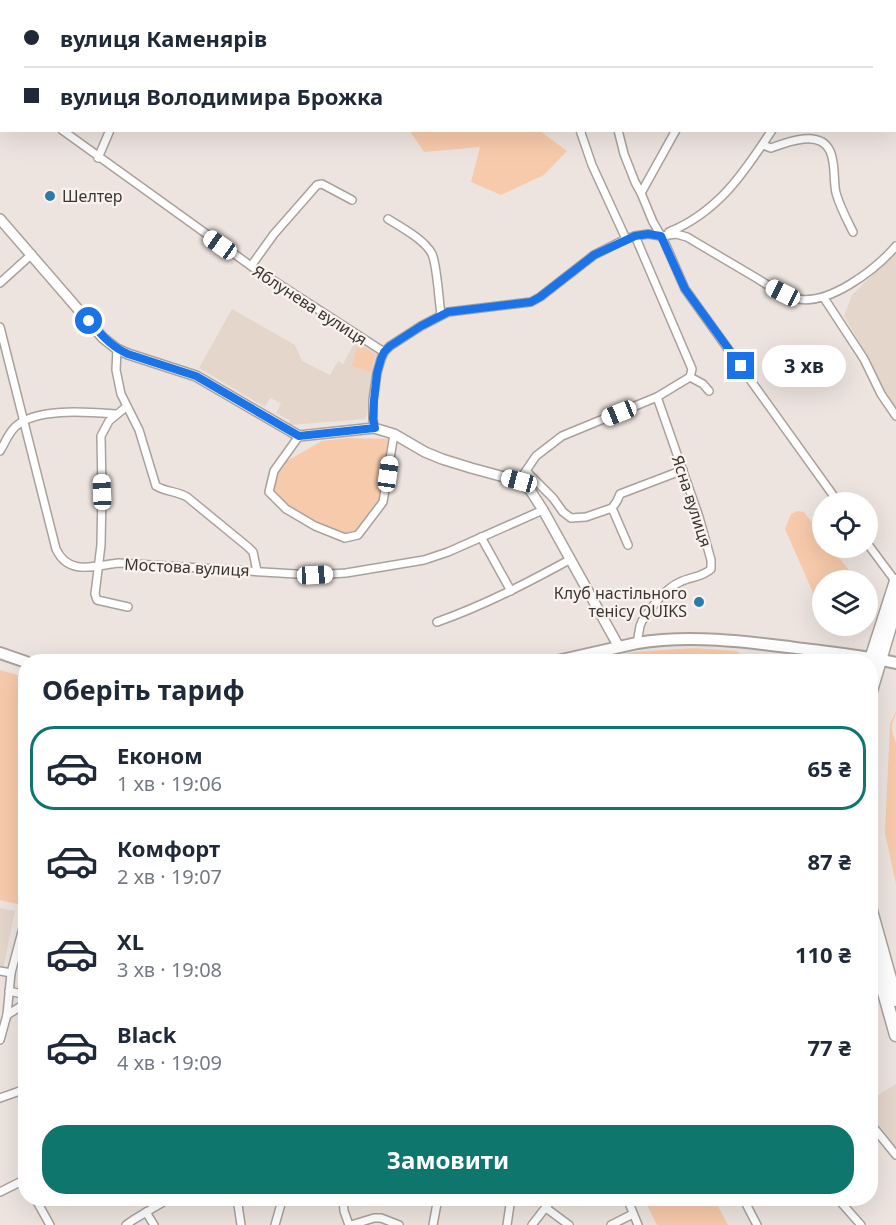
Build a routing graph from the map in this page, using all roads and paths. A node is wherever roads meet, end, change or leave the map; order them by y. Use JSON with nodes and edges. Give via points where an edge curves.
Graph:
{"nodes":[{"id":1,"x":65,"y":132,"type":"edge"},
{"id":2,"x":109,"y":132,"type":"edge"},
{"id":3,"x":581,"y":132,"type":"edge"},
{"id":4,"x":618,"y":132,"type":"edge"},
{"id":5,"x":675,"y":132,"type":"edge"},
{"id":6,"x":771,"y":132,"type":"edge"},
{"id":7,"x":763,"y":145,"type":"junction"},
{"id":8,"x":98,"y":158,"type":"junction"},
{"id":9,"x":641,"y":193,"type":"junction"},
{"id":10,"x":352,"y":200,"type":"dead end"},
{"id":11,"x":0,"y":219,"type":"edge"},
{"id":12,"x":388,"y":219,"type":"dead end"},
{"id":13,"x":853,"y":232,"type":"dead end"},
{"id":14,"x":635,"y":236,"type":"junction"},
{"id":15,"x":661,"y":236,"type":"junction"},
{"id":16,"x":626,"y":239,"type":"junction"},
{"id":17,"x":896,"y":246,"type":"edge"},
{"id":18,"x":32,"y":254,"type":"junction"},
{"id":19,"x":250,"y":267,"type":"junction"},
{"id":20,"x":0,"y":283,"type":"edge"},
{"id":21,"x":824,"y":298,"type":"junction"},
{"id":22,"x":441,"y":315,"type":"junction"},
{"id":23,"x":0,"y":327,"type":"edge"},
{"id":24,"x":117,"y":349,"type":"junction"},
{"id":25,"x":384,"y":352,"type":"junction"},
{"id":26,"x":690,"y":377,"type":"junction"},
{"id":27,"x":709,"y":391,"type":"dead end"},
{"id":28,"x":657,"y":397,"type":"junction"},
{"id":29,"x":126,"y":407,"type":"junction"},
{"id":30,"x":116,"y":414,"type":"junction"},
{"id":31,"x":896,"y":416,"type":"edge"},
{"id":32,"x":24,"y":421,"type":"junction"},
{"id":33,"x":375,"y":428,"type":"junction"},
{"id":34,"x":394,"y":434,"type":"junction"},
{"id":35,"x":299,"y":436,"type":"junction"},
{"id":36,"x":0,"y":451,"type":"edge"},
{"id":37,"x":683,"y":470,"type":"junction"},
{"id":38,"x":526,"y":471,"type":"junction"},
{"id":39,"x":519,"y":481,"type":"junction"},
{"id":40,"x":831,"y":492,"type":"edge"},
{"id":41,"x":612,"y":508,"type":"junction"},
{"id":42,"x":543,"y":510,"type":"junction"},
{"id":43,"x":481,"y":537,"type":"junction"},
{"id":44,"x":628,"y":544,"type":"dead end"},
{"id":45,"x":878,"y":558,"type":"edge"},
{"id":46,"x":571,"y":559,"type":"junction"},
{"id":47,"x":99,"y":566,"type":"junction"},
{"id":48,"x":258,"y":571,"type":"junction"},
{"id":49,"x":896,"y":582,"type":"edge"},
{"id":50,"x":511,"y":591,"type":"junction"},
{"id":51,"x":896,"y":606,"type":"edge"},
{"id":52,"x":128,"y":607,"type":"dead end"},
{"id":53,"x":437,"y":622,"type":"dead end"},
{"id":54,"x":892,"y":628,"type":"edge"},
{"id":55,"x":637,"y":643,"type":"junction"},
{"id":56,"x":619,"y":647,"type":"junction"},
{"id":57,"x":0,"y":653,"type":"edge"},
{"id":58,"x":834,"y":653,"type":"junction"},
{"id":59,"x":588,"y":654,"type":"edge"},
{"id":60,"x":830,"y":654,"type":"edge"},
{"id":61,"x":840,"y":654,"type":"edge"},
{"id":62,"x":876,"y":654,"type":"edge"},
{"id":63,"x":877,"y":654,"type":"edge"},
{"id":64,"x":18,"y":659,"type":"edge"},
{"id":65,"x":878,"y":661,"type":"edge"},
{"id":66,"x":896,"y":663,"type":"edge"},
{"id":67,"x":878,"y":936,"type":"edge"},
{"id":68,"x":18,"y":949,"type":"edge"},
{"id":69,"x":0,"y":971,"type":"edge"},
{"id":70,"x":878,"y":971,"type":"edge"},
{"id":71,"x":11,"y":973,"type":"junction"},
{"id":72,"x":9,"y":991,"type":"junction"},
{"id":73,"x":18,"y":993,"type":"edge"},
{"id":74,"x":896,"y":1000,"type":"edge"},
{"id":75,"x":18,"y":1008,"type":"edge"},
{"id":76,"x":7,"y":1015,"type":"junction"},
{"id":77,"x":896,"y":1035,"type":"edge"},
{"id":78,"x":0,"y":1040,"type":"edge"},
{"id":79,"x":18,"y":1092,"type":"edge"},
{"id":80,"x":0,"y":1098,"type":"edge"},
{"id":81,"x":878,"y":1133,"type":"edge"},
{"id":82,"x":896,"y":1155,"type":"edge"},
{"id":83,"x":18,"y":1183,"type":"edge"},
{"id":84,"x":0,"y":1192,"type":"edge"},
{"id":85,"x":39,"y":1206,"type":"edge"},
{"id":86,"x":156,"y":1206,"type":"edge"},
{"id":87,"x":238,"y":1206,"type":"edge"},
{"id":88,"x":280,"y":1206,"type":"edge"},
{"id":89,"x":344,"y":1206,"type":"edge"},
{"id":90,"x":437,"y":1206,"type":"edge"},
{"id":91,"x":510,"y":1206,"type":"edge"},
{"id":92,"x":630,"y":1206,"type":"edge"},
{"id":93,"x":746,"y":1206,"type":"edge"},
{"id":94,"x":844,"y":1206,"type":"edge"},
{"id":95,"x":546,"y":1208,"type":"joint"},
{"id":96,"x":146,"y":1212,"type":"junction"},
{"id":97,"x":633,"y":1214,"type":"junction"},
{"id":98,"x":50,"y":1225,"type":"edge"},
{"id":99,"x":126,"y":1225,"type":"edge"},
{"id":100,"x":154,"y":1225,"type":"edge"},
{"id":101,"x":241,"y":1225,"type":"edge"},
{"id":102,"x":275,"y":1225,"type":"edge"},
{"id":103,"x":350,"y":1225,"type":"edge"},
{"id":104,"x":399,"y":1225,"type":"edge"},
{"id":105,"x":433,"y":1225,"type":"edge"},
{"id":106,"x":507,"y":1225,"type":"edge"},
{"id":107,"x":532,"y":1225,"type":"edge"},
{"id":108,"x":569,"y":1225,"type":"edge"},
{"id":109,"x":612,"y":1225,"type":"edge"},
{"id":110,"x":639,"y":1225,"type":"edge"},
{"id":111,"x":757,"y":1225,"type":"edge"},
{"id":112,"x":861,"y":1225,"type":"edge"}],
"edges":[{"from":1,"to":8,"type":"street","name":"Яблунева вулиця"},
{"from":2,"to":8,"type":"street"},
{"from":3,"to":16,"type":"street"},
{"from":4,"to":9,"type":"street"},
{"from":5,"to":9,"type":"street"},
{"from":6,"to":7,"type":"street"},
{"from":7,"to":13,"type":"street","via":[[771,148],[810,139],[824,143],[830,150],[838,199]]},
{"from":7,"to":15,"type":"street","via":[[716,204]]},
{"from":8,"to":19,"type":"street","name":"Яблунева вулиця"},
{"from":9,"to":15,"type":"street"},
{"from":10,"to":19,"type":"street","via":[[317,185]]},
{"from":11,"to":18,"type":"street"},
{"from":12,"to":22,"type":"street","via":[[408,231],[432,255]]},
{"from":14,"to":15,"type":"street"},
{"from":14,"to":16,"type":"street"},
{"from":14,"to":26,"type":"street","via":[[692,369]]},
{"from":15,"to":21,"type":"street","via":[[687,237],[795,299]]},
{"from":15,"to":40,"type":"street","via":[[685,289]]},
{"from":16,"to":22,"type":"street","via":[[594,255],[531,302]]},
{"from":17,"to":21,"type":"street","via":[[869,272]]},
{"from":18,"to":20,"type":"street"},
{"from":18,"to":24,"type":"street","via":[[103,338]]},
{"from":19,"to":25,"type":"street","name":"Яблунева вулиця"},
{"from":21,"to":31,"type":"street"},
{"from":22,"to":25,"type":"street"},
{"from":23,"to":32,"type":"street","name":"Мостова вулиця"},
{"from":24,"to":29,"type":"street","via":[[118,383]]},
{"from":24,"to":35,"type":"street","via":[[196,376]]},
{"from":25,"to":33,"type":"street","via":[[377,373]]},
{"from":26,"to":27,"type":"street"},
{"from":26,"to":28,"type":"street"},
{"from":28,"to":37,"type":"street","name":"Ясна вулиця"},
{"from":28,"to":38,"type":"street","via":[[562,436],[536,456]]},
{"from":29,"to":30,"type":"street"},
{"from":29,"to":48,"type":"street","via":[[139,430],[156,486],[187,497],[248,547]]},
{"from":30,"to":32,"type":"street","via":[[54,413]]},
{"from":30,"to":47,"type":"street","via":[[101,436]]},
{"from":32,"to":36,"type":"street"},
{"from":32,"to":47,"type":"street","name":"Мостова вулиця","via":[[58,554],[74,566]]},
{"from":33,"to":34,"type":"street"},
{"from":33,"to":35,"type":"street"},
{"from":34,"to":35,"type":"street","via":[[383,502],[358,535],[345,538],[286,509],[269,492],[274,471]]},
{"from":34,"to":39,"type":"street","via":[[434,456]]},
{"from":37,"to":41,"type":"street","via":[[620,494]]},
{"from":37,"to":55,"type":"street","name":"Ясна вулиця","via":[[711,569],[682,580],[664,594],[642,621]]},
{"from":38,"to":39,"type":"street"},
{"from":38,"to":41,"type":"street","via":[[572,518]]},
{"from":39,"to":42,"type":"street"},
{"from":41,"to":44,"type":"street"},
{"from":42,"to":43,"type":"street","name":"Мостова вулиця"},
{"from":42,"to":46,"type":"street"},
{"from":43,"to":48,"type":"street","name":"Мостова вулиця","via":[[424,560],[346,573]]},
{"from":43,"to":50,"type":"street"},
{"from":45,"to":49,"type":"street"},
{"from":46,"to":50,"type":"street"},
{"from":46,"to":56,"type":"street"},
{"from":47,"to":48,"type":"street","name":"Мостова вулиця","via":[[119,563]]},
{"from":47,"to":52,"type":"street","via":[[96,598]]},
{"from":49,"to":62,"type":"main road"},
{"from":50,"to":53,"type":"street"},
{"from":51,"to":54,"type":"main road"},
{"from":54,"to":63,"type":"main road"},
{"from":55,"to":56,"type":"main road"},
{"from":55,"to":58,"type":"main road","via":[[687,639],[750,642]]},
{"from":56,"to":59,"type":"main road"},
{"from":57,"to":64,"type":"main road"},
{"from":58,"to":60,"type":"main road"},
{"from":58,"to":61,"type":"main road"},
{"from":65,"to":66,"type":"main road"},
{"from":67,"to":74,"type":"main road"},
{"from":68,"to":71,"type":"street"},
{"from":69,"to":71,"type":"street"},
{"from":70,"to":77,"type":"main road"},
{"from":71,"to":72,"type":"street"},
{"from":72,"to":73,"type":"street"},
{"from":72,"to":76,"type":"street"},
{"from":75,"to":76,"type":"street"},
{"from":76,"to":78,"type":"street"},
{"from":79,"to":80,"type":"street"},
{"from":81,"to":82,"type":"street"},
{"from":83,"to":84,"type":"street"},
{"from":85,"to":98,"type":"street"},
{"from":86,"to":96,"type":"street"},
{"from":87,"to":101,"type":"street"},
{"from":88,"to":102,"type":"street"},
{"from":89,"to":103,"type":"street"},
{"from":90,"to":105,"type":"street"},
{"from":91,"to":106,"type":"street"},
{"from":92,"to":97,"type":"street"},
{"from":93,"to":111,"type":"street"},
{"from":94,"to":112,"type":"street"},
{"from":95,"to":107,"type":"street"},
{"from":95,"to":108,"type":"street"},
{"from":96,"to":99,"type":"street"},
{"from":96,"to":100,"type":"street"},
{"from":97,"to":109,"type":"street"},
{"from":97,"to":110,"type":"street"},
{"from":103,"to":104,"type":"street","via":[[381,1218]]}]}
